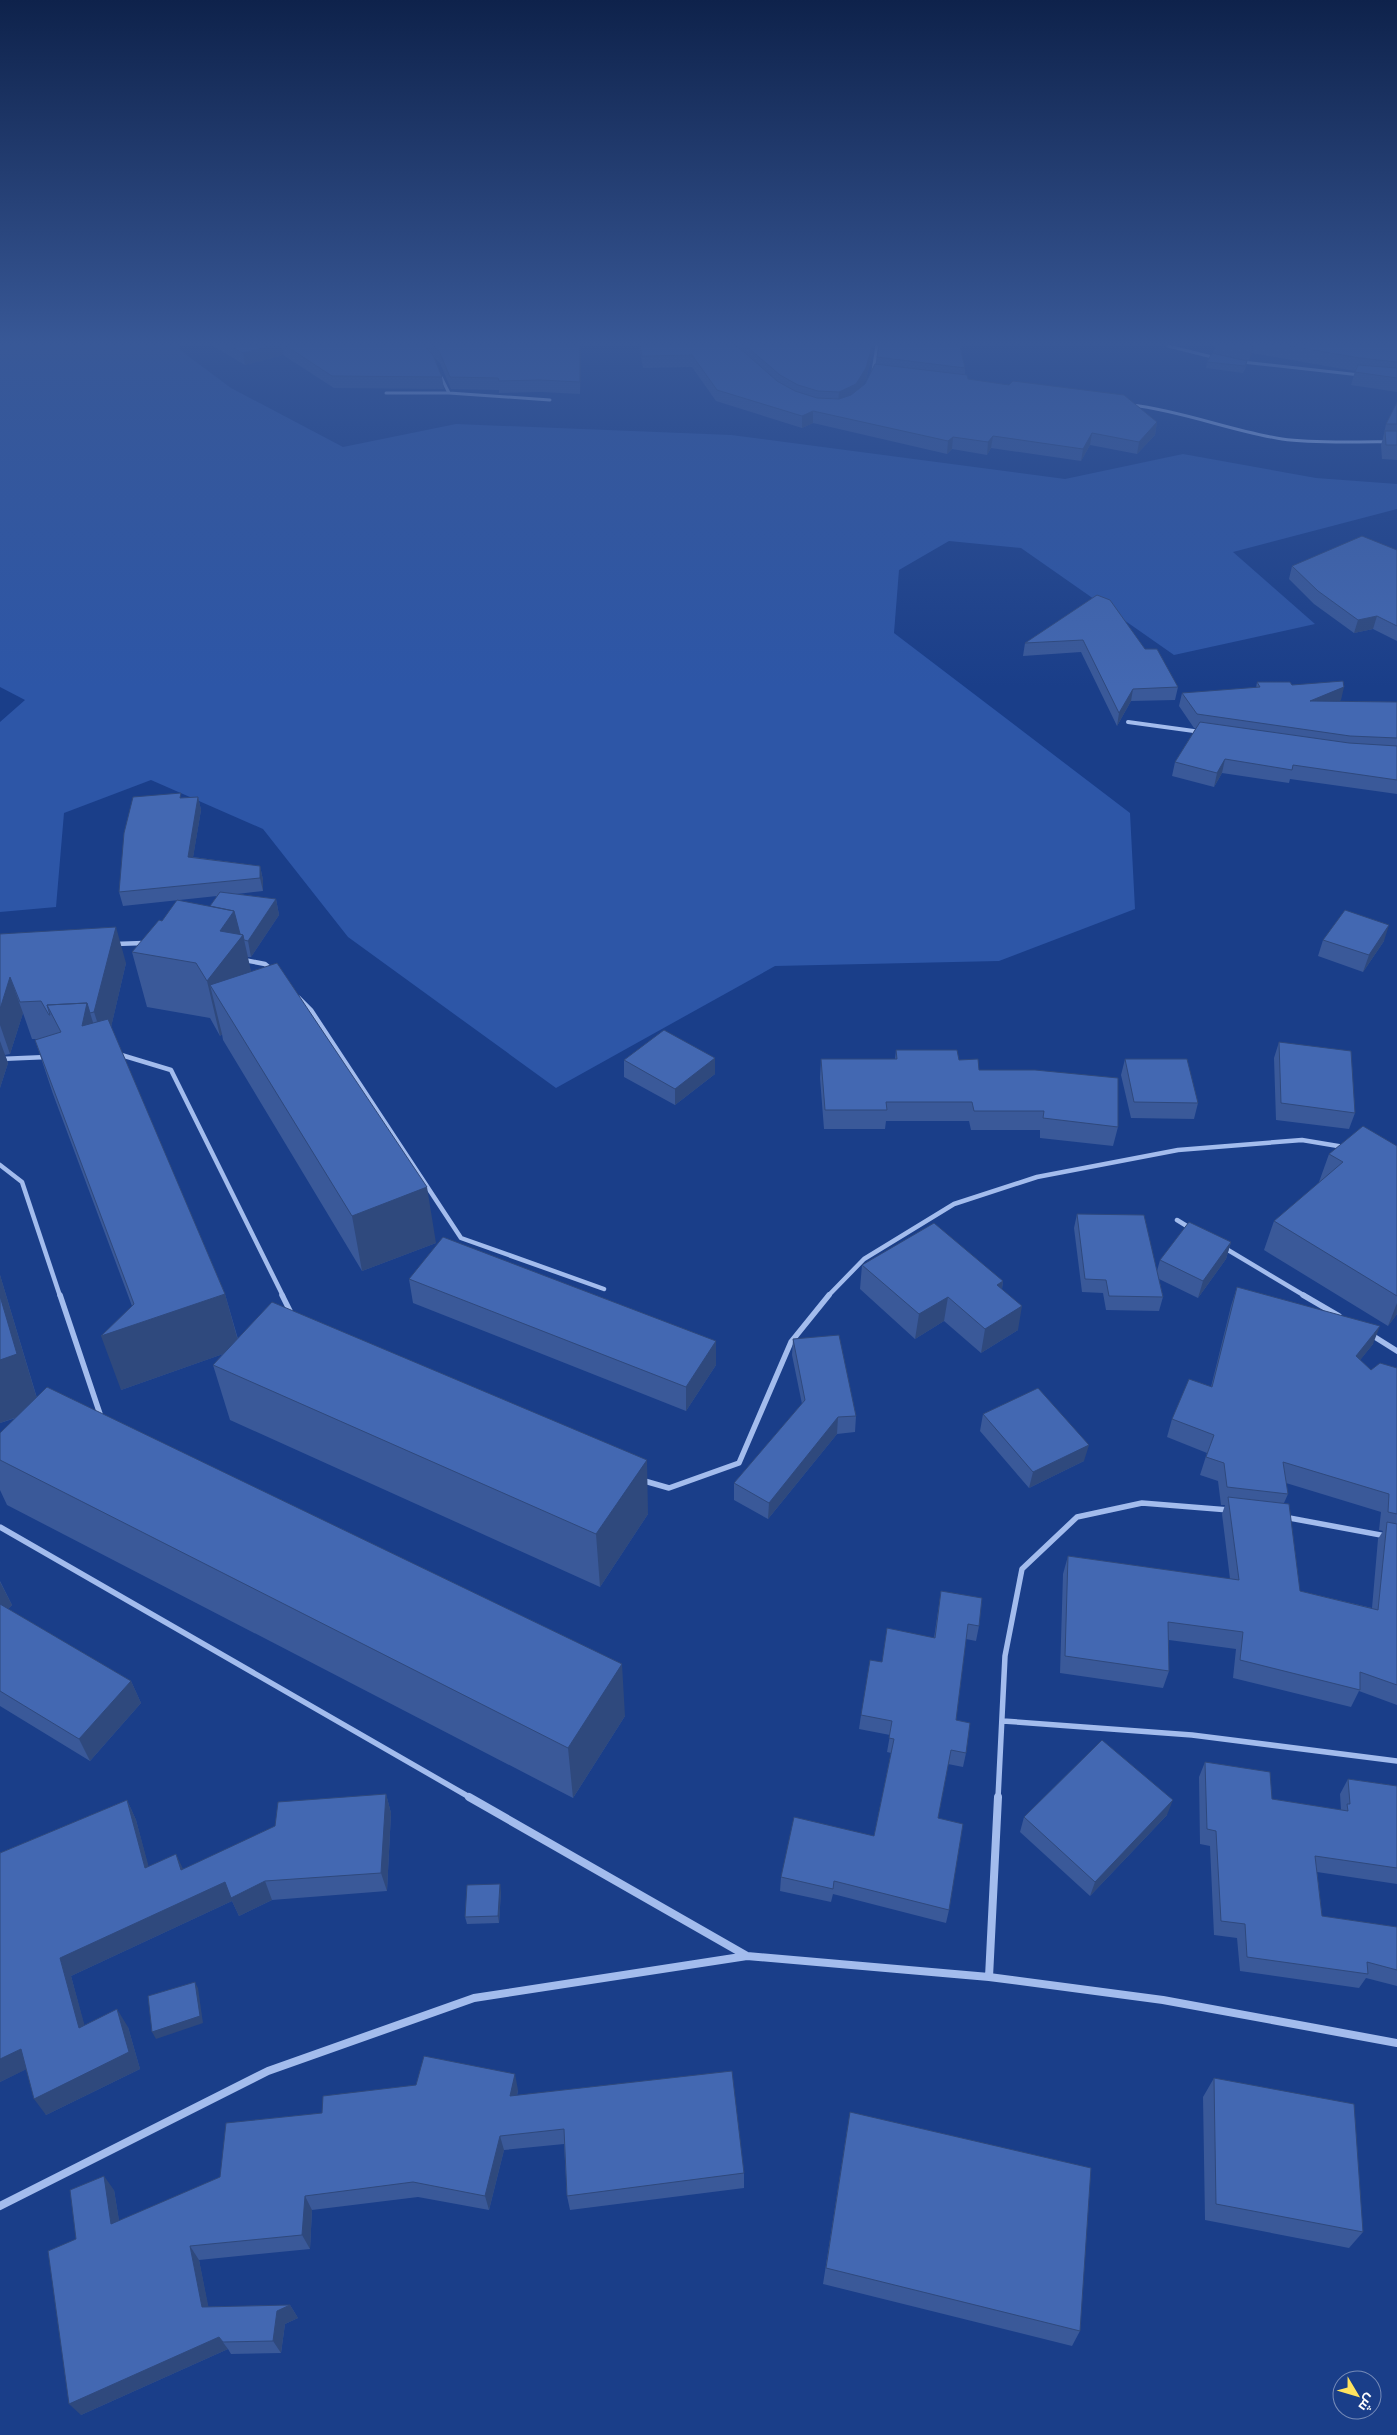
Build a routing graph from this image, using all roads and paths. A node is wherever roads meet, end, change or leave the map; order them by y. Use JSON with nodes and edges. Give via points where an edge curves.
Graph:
{"nodes":[{"id":1,"x":1128,"y":722,"type":"dead end"},
{"id":2,"x":1210,"y":734,"type":"edge"},
{"id":3,"x":153,"y":943,"type":"edge"},
{"id":4,"x":105,"y":944,"type":"edge"},
{"id":5,"x":237,"y":959,"type":"dead end"},
{"id":6,"x":278,"y":977,"type":"edge"},
{"id":7,"x":292,"y":990,"type":"edge"},
{"id":8,"x":112,"y":1053,"type":"edge"},
{"id":9,"x":56,"y":1056,"type":"edge"},
{"id":10,"x":0,"y":1059,"type":"edge"},
{"id":11,"x":1347,"y":1148,"type":"edge"},
{"id":12,"x":0,"y":1165,"type":"edge"},
{"id":13,"x":1177,"y":1220,"type":"dead end"},
{"id":14,"x":1193,"y":1229,"type":"edge"},
{"id":15,"x":1217,"y":1244,"type":"edge"},
{"id":16,"x":604,"y":1289,"type":"dead end"},
{"id":17,"x":1348,"y":1321,"type":"edge"},
{"id":18,"x":297,"y":1324,"type":"edge"},
{"id":19,"x":1364,"y":1331,"type":"edge"},
{"id":20,"x":1397,"y":1351,"type":"edge"},
{"id":21,"x":103,"y":1423,"type":"edge"},
{"id":22,"x":635,"y":1479,"type":"edge"},
{"id":23,"x":1241,"y":1511,"type":"edge"},
{"id":24,"x":1280,"y":1517,"type":"edge"},
{"id":25,"x":0,"y":1527,"type":"edge"},
{"id":26,"x":1397,"y":1538,"type":"edge"},
{"id":27,"x":1003,"y":1721,"type":"junction"},
{"id":28,"x":1397,"y":1761,"type":"edge"},
{"id":29,"x":747,"y":1956,"type":"junction"},
{"id":30,"x":989,"y":1977,"type":"junction"},
{"id":31,"x":1397,"y":2043,"type":"edge"},
{"id":32,"x":0,"y":2206,"type":"edge"}],
"edges":[{"from":1,"to":2,"type":"street"},
{"from":3,"to":4,"type":"street"},
{"from":5,"to":6,"type":"street","via":[[266,964]]},
{"from":7,"to":16,"type":"street","via":[[311,1010],[461,1238]]},
{"from":8,"to":18,"type":"street","via":[[171,1070]]},
{"from":9,"to":10,"type":"street"},
{"from":11,"to":22,"type":"street","via":[[1302,1140],[1178,1150],[1037,1177],[954,1204],[864,1259],[832,1292],[792,1342],[738,1463],[668,1488]]},
{"from":12,"to":21,"type":"street","via":[[22,1182]]},
{"from":13,"to":14,"type":"street"},
{"from":15,"to":17,"type":"street"},
{"from":19,"to":20,"type":"street"},
{"from":23,"to":27,"type":"street","via":[[1142,1503],[1077,1518],[1022,1569],[1005,1656]]},
{"from":24,"to":26,"type":"street"},
{"from":25,"to":29,"type":"street"},
{"from":27,"to":28,"type":"street","via":[[1192,1735]]},
{"from":27,"to":30,"type":"street"},
{"from":29,"to":30,"type":"street"},
{"from":29,"to":32,"type":"street","via":[[474,1998],[268,2071]]},
{"from":30,"to":31,"type":"street","via":[[1163,2000]]}]}
